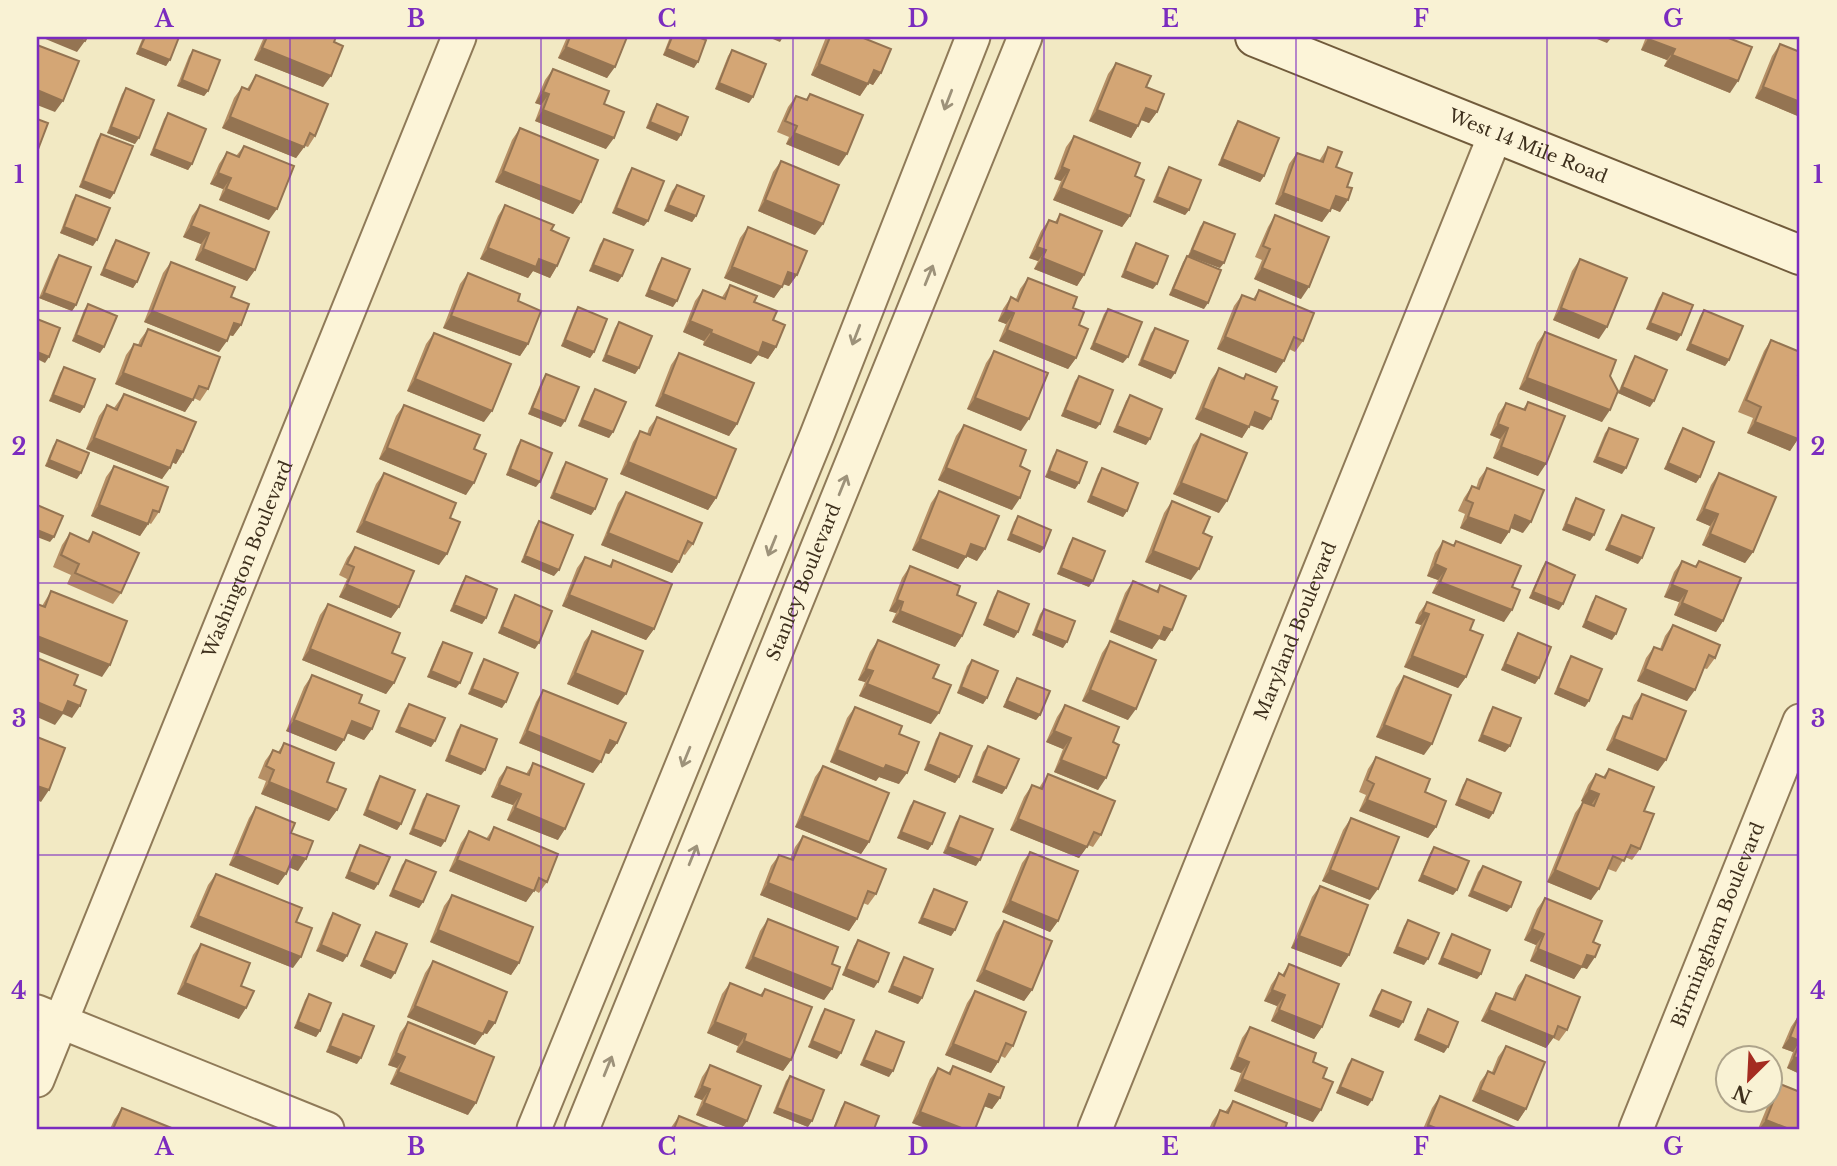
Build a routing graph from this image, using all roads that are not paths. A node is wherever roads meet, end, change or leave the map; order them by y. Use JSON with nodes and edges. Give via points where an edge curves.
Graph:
{"nodes":[{"id":1,"x":459,"y":37,"type":"edge"},
{"id":2,"x":974,"y":37,"type":"edge"},
{"id":3,"x":1025,"y":37,"type":"edge"},
{"id":4,"x":1255,"y":37,"type":"edge"},
{"id":5,"x":1496,"y":133,"type":"junction"},
{"id":6,"x":1800,"y":255,"type":"edge"},
{"id":7,"x":758,"y":582,"type":"junction"},
{"id":8,"x":797,"y":598,"type":"junction"},
{"id":9,"x":1800,"y":721,"type":"edge"},
{"id":10,"x":49,"y":1016,"type":"edge"},
{"id":11,"x":37,"y":1080,"type":"edge"},
{"id":12,"x":327,"y":1129,"type":"edge"},
{"id":13,"x":534,"y":1129,"type":"edge"},
{"id":14,"x":582,"y":1129,"type":"edge"},
{"id":15,"x":1095,"y":1129,"type":"edge"},
{"id":16,"x":1636,"y":1129,"type":"edge"}],
"edges":[{"from":1,"to":10,"type":"street","name":"Washington Boulevard"},
{"from":2,"to":7,"type":"street","one_way":true},
{"from":8,"to":3,"type":"street","name":"Stanley Boulevard","one_way":true},
{"from":4,"to":5,"type":"main road","name":"West 14 Mile Road"},
{"from":5,"to":6,"type":"main road","name":"West 14 Mile Road"},
{"from":5,"to":15,"type":"street","name":"Maryland Boulevard"},
{"from":7,"to":8,"type":"street"},
{"from":7,"to":13,"type":"street","one_way":true},
{"from":14,"to":8,"type":"street","name":"Stanley Boulevard","one_way":true},
{"from":9,"to":16,"type":"street","name":"Birmingham Boulevard"},
{"from":10,"to":11,"type":"street","name":"Washington Boulevard"},
{"from":10,"to":12,"type":"street"}]}
